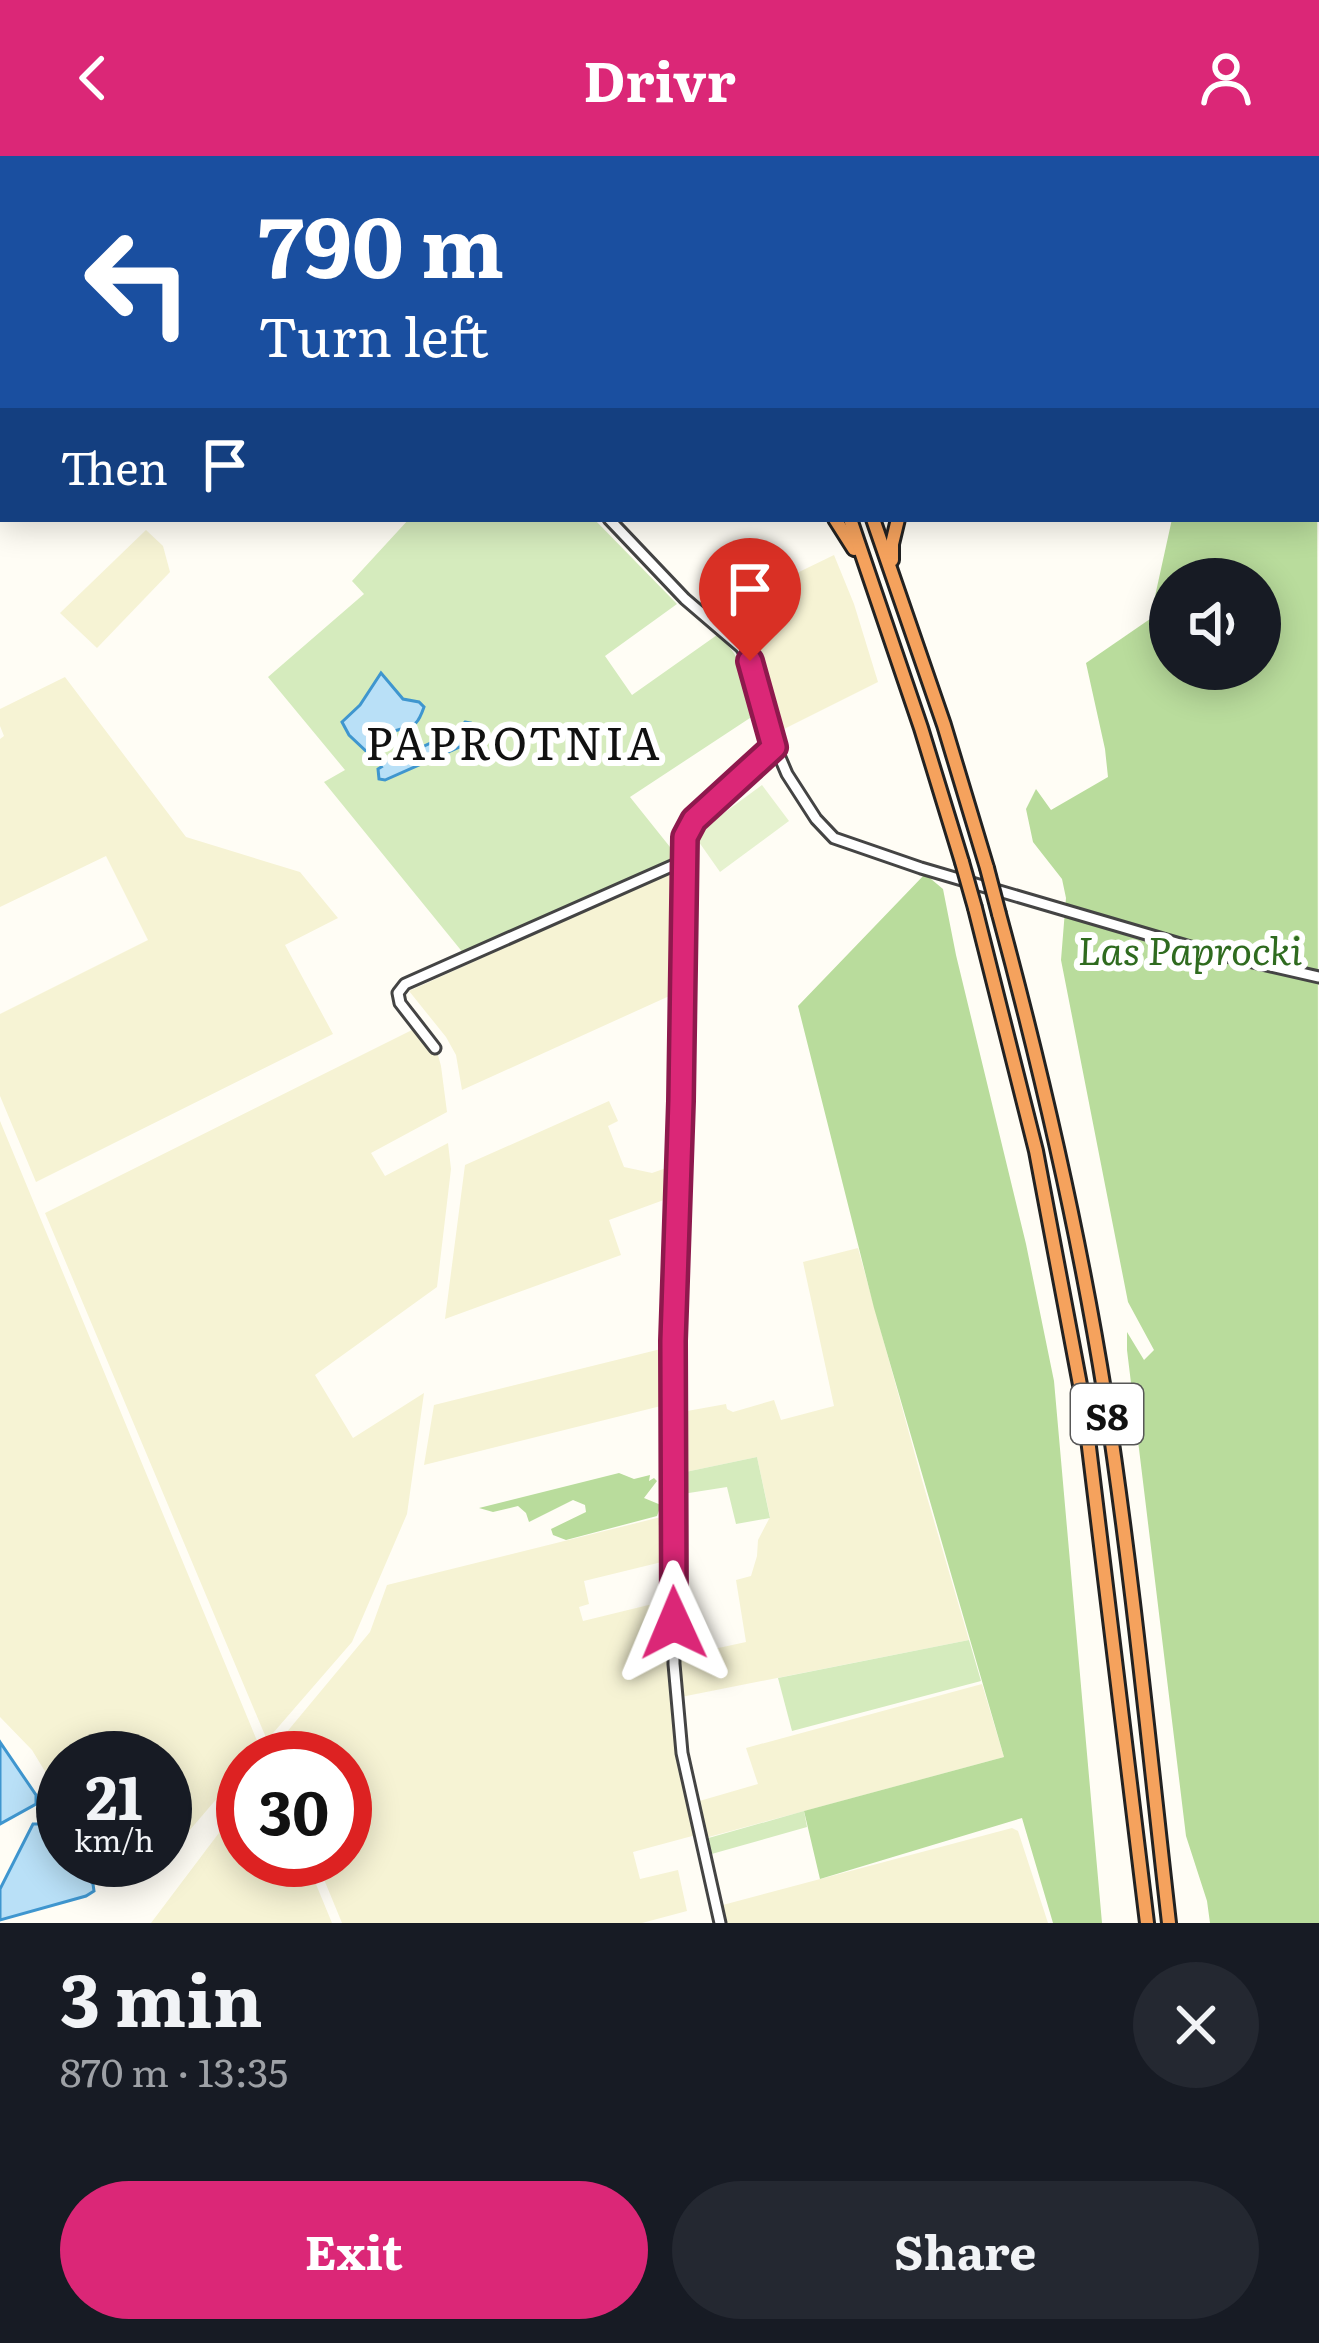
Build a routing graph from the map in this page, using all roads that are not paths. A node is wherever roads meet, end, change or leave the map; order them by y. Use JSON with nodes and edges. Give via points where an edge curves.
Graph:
{"nodes":[{"id":1,"x":612,"y":522,"type":"edge"},
{"id":2,"x":837,"y":522,"type":"edge"},
{"id":3,"x":851,"y":522,"type":"edge"},
{"id":4,"x":874,"y":522,"type":"edge"},
{"id":5,"x":897,"y":522,"type":"edge"},
{"id":6,"x":892,"y":573,"type":"junction"},
{"id":7,"x":874,"y":587,"type":"junction"},
{"id":8,"x":774,"y":747,"type":"junction"},
{"id":9,"x":683,"y":861,"type":"junction"},
{"id":10,"x":1319,"y":977,"type":"edge"},
{"id":11,"x":435,"y":1048,"type":"dead end"},
{"id":12,"x":720,"y":1923,"type":"edge"},
{"id":13,"x":1147,"y":1923,"type":"edge"},
{"id":14,"x":1169,"y":1923,"type":"edge"}],
"edges":[{"from":1,"to":8,"type":"street","via":[[741,646]]},
{"from":2,"to":7,"type":"highway"},
{"from":3,"to":7,"type":"highway","number":"S8"},
{"from":4,"to":6,"type":"highway","number":"S8"},
{"from":5,"to":6,"type":"highway"},
{"from":6,"to":14,"type":"highway","number":"S8","bridge":true,"via":[[958,770],[1053,1125],[1102,1378]]},
{"from":7,"to":13,"type":"highway","number":"S8","bridge":true,"via":[[975,908],[1051,1219],[1080,1386]]},
{"from":8,"to":9,"type":"street","via":[[694,820]]},
{"from":8,"to":10,"type":"street","via":[[807,807],[841,841],[1182,945]]},
{"from":9,"to":11,"type":"street","via":[[405,984],[400,1003]]},
{"from":9,"to":12,"type":"street","via":[[674,1664],[682,1753]]}]}
